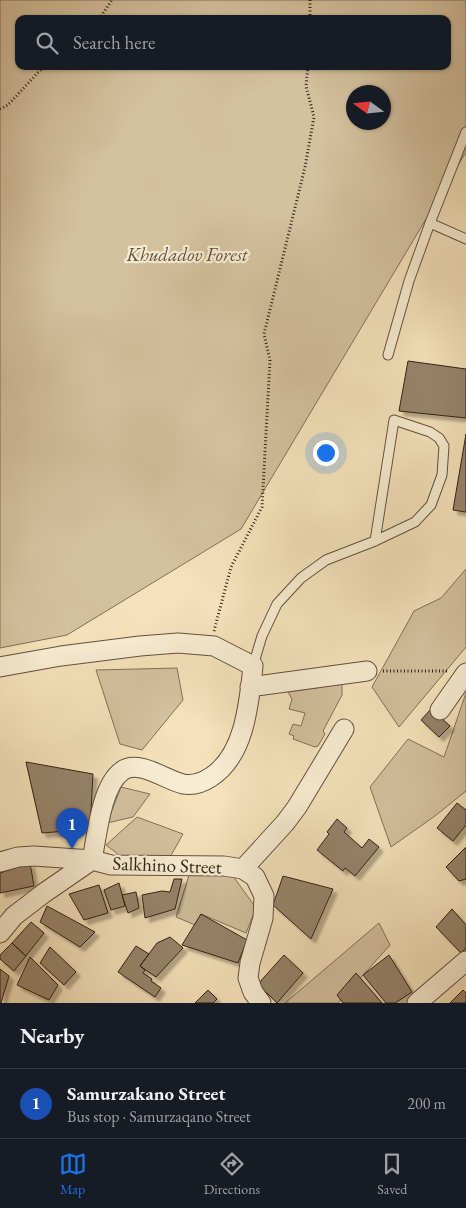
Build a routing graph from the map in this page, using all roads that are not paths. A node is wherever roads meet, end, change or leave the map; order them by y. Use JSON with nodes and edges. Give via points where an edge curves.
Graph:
{"nodes":[{"id":1,"x":466,"y":132,"type":"edge"},
{"id":2,"x":430,"y":223,"type":"junction"},
{"id":3,"x":466,"y":239,"type":"edge"},
{"id":4,"x":388,"y":355,"type":"dead end"},
{"id":5,"x":375,"y":541,"type":"junction"},
{"id":6,"x":253,"y":666,"type":"junction"},
{"id":7,"x":0,"y":667,"type":"edge"},
{"id":8,"x":367,"y":671,"type":"road end"},
{"id":9,"x":462,"y":672,"type":"edge"},
{"id":10,"x":250,"y":686,"type":"junction"},
{"id":11,"x":440,"y":710,"type":"dead end"},
{"id":12,"x":344,"y":729,"type":"dead end"},
{"id":13,"x":92,"y":860,"type":"junction"},
{"id":14,"x":0,"y":862,"type":"edge"},
{"id":15,"x":243,"y":869,"type":"junction"},
{"id":16,"x":0,"y":933,"type":"edge"},
{"id":17,"x":466,"y":961,"type":"edge"},
{"id":18,"x":261,"y":1003,"type":"edge"},
{"id":19,"x":417,"y":1003,"type":"edge"}],
"edges":[{"from":1,"to":2,"type":"lane"},
{"from":2,"to":3,"type":"lane"},
{"from":2,"to":4,"type":"lane"},
{"from":5,"to":5,"type":"lane","via":[[392,429],[394,420],[439,438],[444,446],[442,475],[431,504],[415,522]]},
{"from":5,"to":6,"type":"lane","via":[[326,560],[301,578],[277,604]]},
{"from":6,"to":7,"type":"street","via":[[214,646],[178,643],[61,656]]},
{"from":6,"to":10,"type":"street"},
{"from":8,"to":10,"type":"street"},
{"from":9,"to":11,"type":"street"},
{"from":10,"to":13,"type":"street","via":[[238,743],[228,762],[204,782],[181,783],[132,767],[116,776],[102,808]]},
{"from":12,"to":15,"type":"street","name":"Salkhino Street","via":[[298,807]]},
{"from":13,"to":14,"type":"street","name":"Salkhino Street","via":[[34,856]]},
{"from":13,"to":15,"type":"street","name":"Salkhino Street","via":[[111,865]]},
{"from":13,"to":16,"type":"street","via":[[14,916]]},
{"from":15,"to":18,"type":"street","name":"Salkhino Street","via":[[254,877],[264,896],[263,918],[248,978]]},
{"from":17,"to":19,"type":"street"}]}
